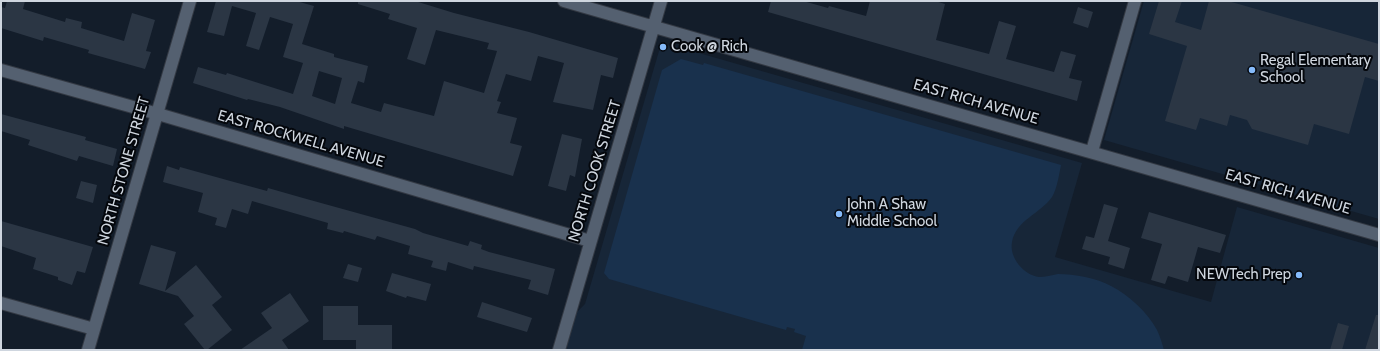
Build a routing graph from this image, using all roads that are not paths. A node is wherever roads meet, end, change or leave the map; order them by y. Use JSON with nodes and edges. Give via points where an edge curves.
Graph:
{"nodes":[{"id":1,"x":190,"y":1,"type":"edge"},
{"id":2,"x":564,"y":1,"type":"edge"},
{"id":3,"x":661,"y":1,"type":"edge"},
{"id":4,"x":1135,"y":1,"type":"edge"},
{"id":5,"x":654,"y":27,"type":"junction"},
{"id":6,"x":1,"y":70,"type":"edge"},
{"id":7,"x":158,"y":114,"type":"junction"},
{"id":8,"x":1092,"y":151,"type":"junction"},
{"id":9,"x":1379,"y":235,"type":"edge"},
{"id":10,"x":590,"y":241,"type":"junction"},
{"id":11,"x":1,"y":303,"type":"edge"},
{"id":12,"x":94,"y":329,"type":"junction"},
{"id":13,"x":88,"y":350,"type":"edge"},
{"id":14,"x":559,"y":350,"type":"edge"}],
"edges":[{"from":1,"to":7,"type":"street","name":"NORTH STONE STREET"},
{"from":2,"to":5,"type":"street","name":"EAST RICH AVENUE"},
{"from":3,"to":5,"type":"street","name":"NORTH COOK STREET"},
{"from":4,"to":8,"type":"street"},
{"from":5,"to":8,"type":"street","name":"EAST RICH AVENUE"},
{"from":5,"to":10,"type":"street","name":"NORTH COOK STREET"},
{"from":6,"to":7,"type":"street","name":"EAST ROCKWELL AVENUE"},
{"from":7,"to":10,"type":"street","name":"EAST ROCKWELL AVENUE"},
{"from":7,"to":12,"type":"street","name":"NORTH STONE STREET"},
{"from":8,"to":9,"type":"street","name":"EAST RICH AVENUE"},
{"from":10,"to":14,"type":"street","name":"NORTH COOK STREET"},
{"from":11,"to":12,"type":"street"},
{"from":12,"to":13,"type":"street","name":"NORTH STONE STREET"}]}
